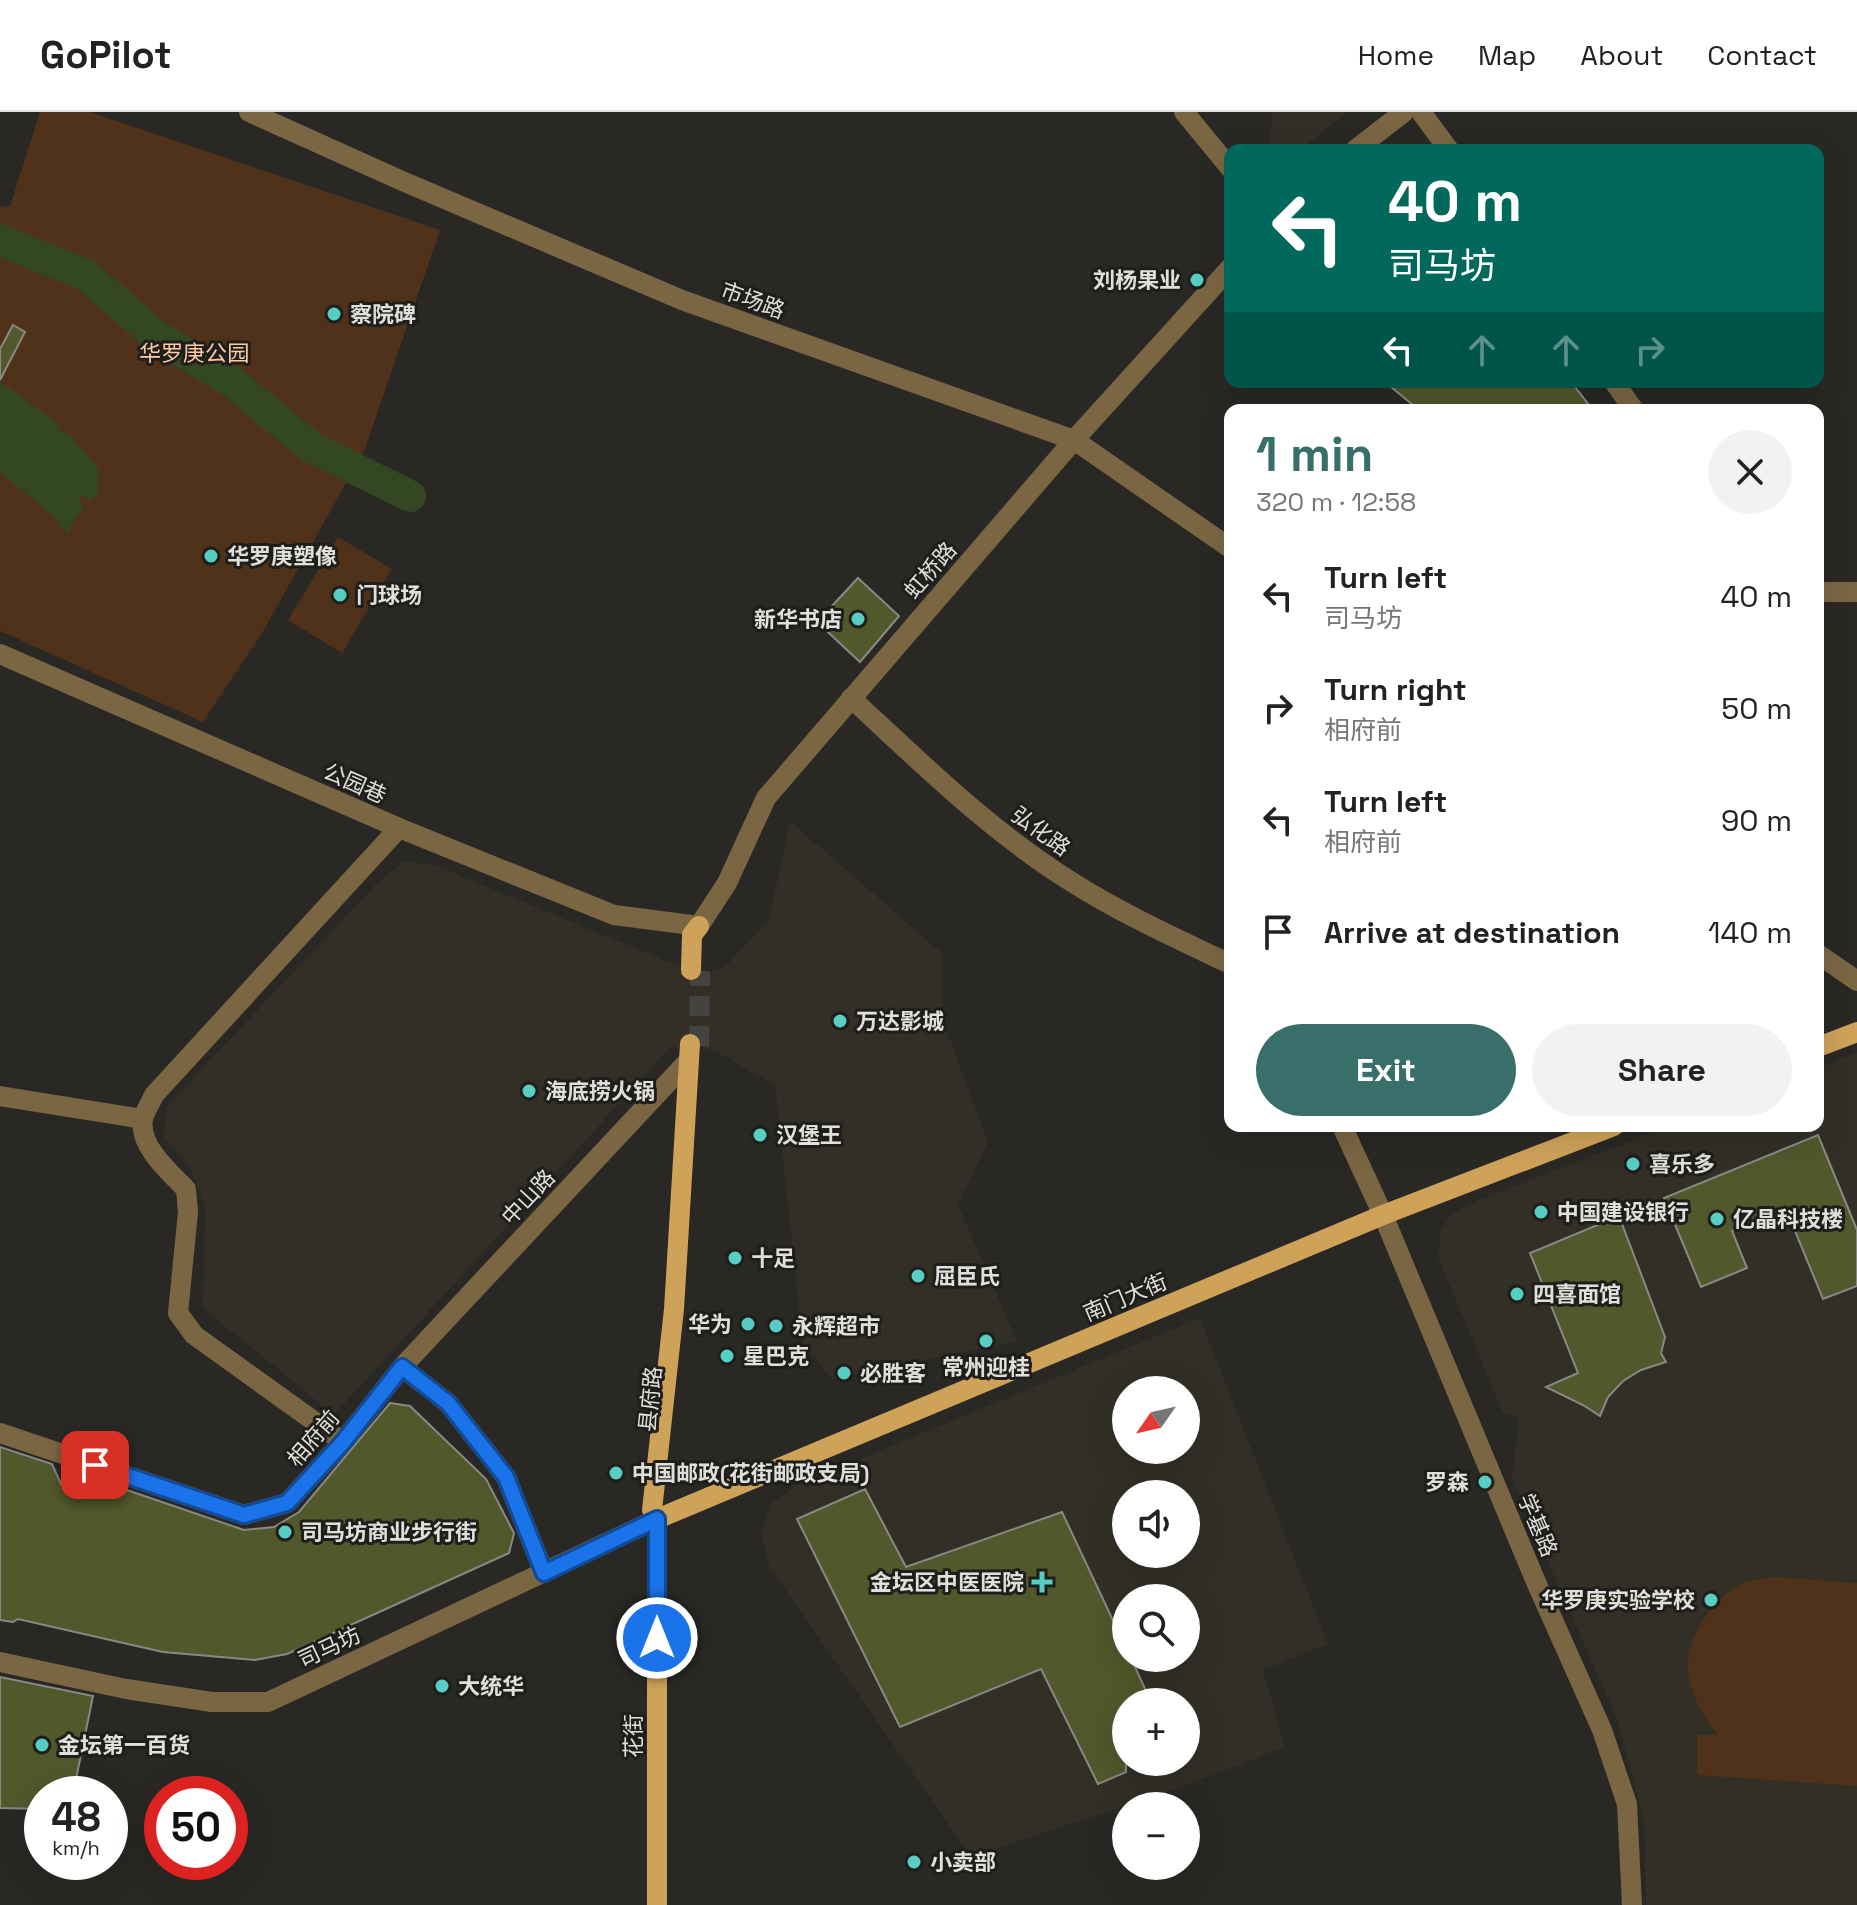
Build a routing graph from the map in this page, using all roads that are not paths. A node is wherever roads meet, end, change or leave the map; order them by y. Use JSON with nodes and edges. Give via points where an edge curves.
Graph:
{"nodes":[{"id":1,"x":249,"y":112,"type":"edge"},
{"id":2,"x":1184,"y":112,"type":"edge"},
{"id":3,"x":1404,"y":112,"type":"edge"},
{"id":4,"x":1421,"y":112,"type":"edge"},
{"id":5,"x":1363,"y":144,"type":"edge"},
{"id":6,"x":1445,"y":144,"type":"edge"},
{"id":7,"x":1224,"y":161,"type":"edge"},
{"id":8,"x":1224,"y":275,"type":"edge"},
{"id":9,"x":1074,"y":440,"type":"junction"},
{"id":10,"x":1224,"y":544,"type":"edge"},
{"id":11,"x":1824,"y":592,"type":"edge"},
{"id":12,"x":1857,"y":592,"type":"edge"},
{"id":13,"x":0,"y":654,"type":"edge"},
{"id":14,"x":851,"y":698,"type":"junction"},
{"id":15,"x":399,"y":828,"type":"junction"},
{"id":16,"x":699,"y":926,"type":"junction"},
{"id":17,"x":1824,"y":958,"type":"edge"},
{"id":18,"x":1224,"y":961,"type":"edge"},
{"id":19,"x":696,"y":970,"type":"tunnel mouth"},
{"id":20,"x":1857,"y":981,"type":"edge"},
{"id":21,"x":1857,"y":1032,"type":"edge"},
{"id":22,"x":1824,"y":1045,"type":"edge"},
{"id":23,"x":692,"y":1050,"type":"joint"},
{"id":24,"x":0,"y":1096,"type":"edge"},
{"id":25,"x":143,"y":1119,"type":"junction"},
{"id":26,"x":1345,"y":1132,"type":"edge"},
{"id":27,"x":1598,"y":1132,"type":"edge"},
{"id":28,"x":1383,"y":1215,"type":"junction"},
{"id":29,"x":402,"y":1367,"type":"junction"},
{"id":30,"x":0,"y":1433,"type":"edge"},
{"id":31,"x":343,"y":1442,"type":"junction"},
{"id":32,"x":657,"y":1519,"type":"junction"},
{"id":33,"x":544,"y":1573,"type":"junction"},
{"id":34,"x":0,"y":1662,"type":"edge"},
{"id":35,"x":657,"y":1905,"type":"edge"},
{"id":36,"x":1632,"y":1905,"type":"edge"}],
"edges":[{"from":1,"to":9,"type":"street","name":"市场路","via":[[682,300]]},
{"from":2,"to":7,"type":"street"},
{"from":3,"to":5,"type":"street"},
{"from":4,"to":6,"type":"street"},
{"from":8,"to":9,"type":"street","name":"虹桥路"},
{"from":9,"to":10,"type":"street","name":"市场路"},
{"from":9,"to":14,"type":"street","name":"虹桥路"},
{"from":11,"to":12,"type":"street"},
{"from":13,"to":15,"type":"street","name":"公园巷"},
{"from":14,"to":16,"type":"street","name":"虹桥路","via":[[766,798],[727,883]]},
{"from":14,"to":18,"type":"street","name":"弘化路","via":[[997,830],[1066,879]]},
{"from":15,"to":16,"type":"street","name":"公园巷","via":[[614,915]]},
{"from":15,"to":25,"type":"street","via":[[154,1095]]},
{"from":16,"to":19,"type":"main road"},
{"from":17,"to":20,"type":"street"},
{"from":21,"to":22,"type":"main road"},
{"from":23,"to":29,"type":"street","name":"中山路"},
{"from":23,"to":32,"type":"main road","name":"县府路","via":[[684,1306]]},
{"from":24,"to":25,"type":"street"},
{"from":25,"to":31,"type":"street","via":[[145,1138],[186,1189],[178,1313],[194,1335]]},
{"from":26,"to":28,"type":"street"},
{"from":27,"to":28,"type":"main road","name":"南门大街"},
{"from":28,"to":32,"type":"main road","name":"南门大街"},
{"from":28,"to":36,"type":"street","name":"学基路","via":[[1602,1730],[1627,1804]]},
{"from":29,"to":31,"type":"street","name":"相府前"},
{"from":29,"to":33,"type":"street","via":[[448,1403],[506,1477]]},
{"from":30,"to":31,"type":"street","name":"相府前","via":[[244,1515],[287,1503]]},
{"from":32,"to":33,"type":"street","name":"司马坊"},
{"from":32,"to":35,"type":"main road","name":"花街"},
{"from":33,"to":34,"type":"street","name":"司马坊","via":[[268,1702],[155,1694]]}]}
